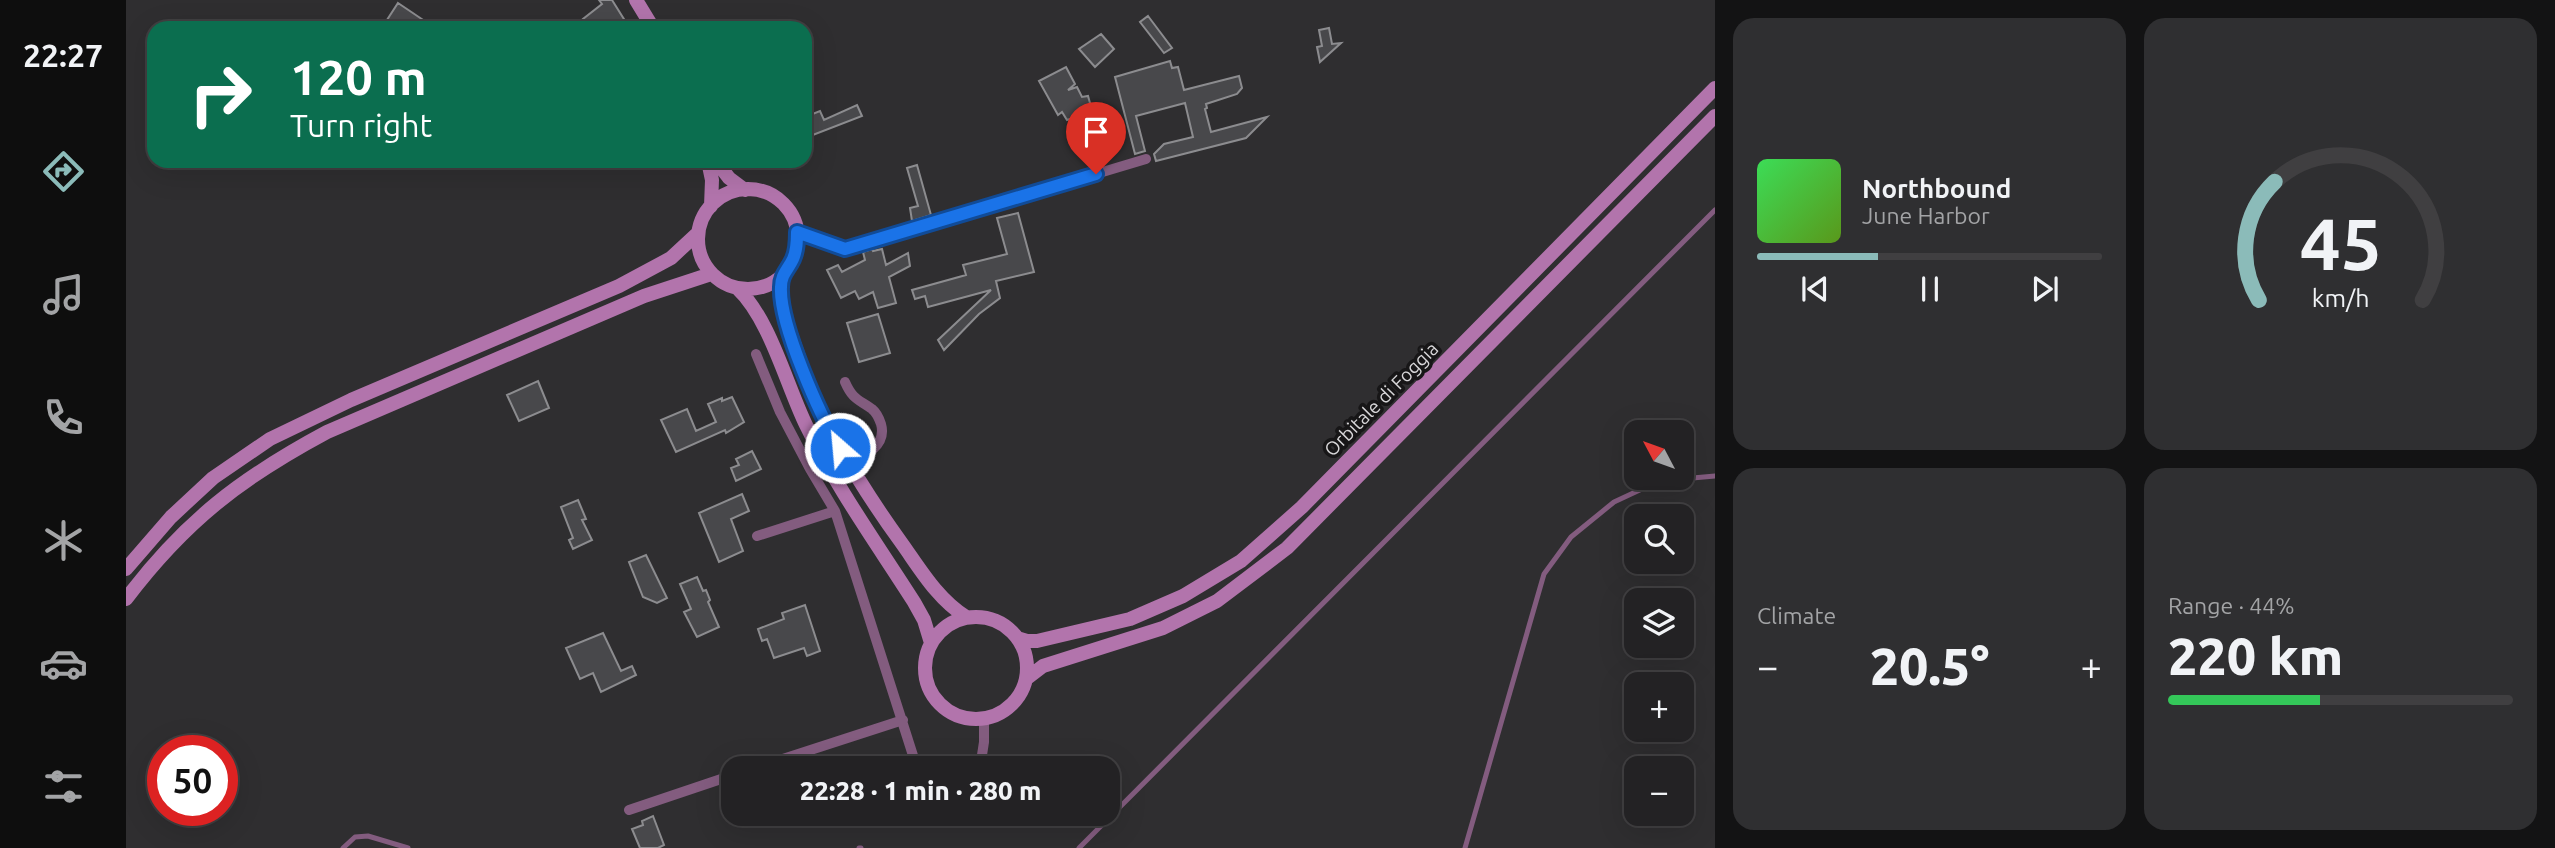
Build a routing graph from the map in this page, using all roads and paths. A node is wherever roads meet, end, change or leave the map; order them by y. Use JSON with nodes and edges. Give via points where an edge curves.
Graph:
{"nodes":[{"id":1,"x":636,"y":0,"type":"edge"},
{"id":2,"x":649,"y":21,"type":"edge"},
{"id":3,"x":1715,"y":88,"type":"edge"},
{"id":4,"x":1715,"y":116,"type":"edge"},
{"id":5,"x":1146,"y":159,"type":"dead end"},
{"id":6,"x":709,"y":168,"type":"edge"},
{"id":7,"x":721,"y":168,"type":"edge"},
{"id":8,"x":745,"y":190,"type":"junction"},
{"id":9,"x":711,"y":206,"type":"junction"},
{"id":10,"x":1715,"y":210,"type":"edge"},
{"id":11,"x":797,"y":232,"type":"junction"},
{"id":12,"x":698,"y":233,"type":"junction"},
{"id":13,"x":711,"y":274,"type":"junction"},
{"id":14,"x":782,"y":276,"type":"junction"},
{"id":15,"x":737,"y":288,"type":"junction"},
{"id":16,"x":756,"y":354,"type":"dead end"},
{"id":17,"x":845,"y":382,"type":"dead end"},
{"id":18,"x":848,"y":462,"type":"junction"},
{"id":19,"x":1715,"y":475,"type":"edge"},
{"id":20,"x":835,"y":511,"type":"junction"},
{"id":21,"x":757,"y":536,"type":"dead end"},
{"id":22,"x":126,"y":569,"type":"edge"},
{"id":23,"x":126,"y":599,"type":"edge"},
{"id":24,"x":966,"y":617,"type":"junction"},
{"id":25,"x":1017,"y":638,"type":"junction"},
{"id":26,"x":931,"y":643,"type":"junction"},
{"id":27,"x":1026,"y":679,"type":"junction"},
{"id":28,"x":984,"y":718,"type":"junction"},
{"id":29,"x":903,"y":720,"type":"junction"},
{"id":30,"x":792,"y":756,"type":"edge"},
{"id":31,"x":914,"y":756,"type":"edge"},
{"id":32,"x":982,"y":756,"type":"edge"},
{"id":33,"x":721,"y":779,"type":"edge"},
{"id":34,"x":629,"y":810,"type":"dead end"},
{"id":35,"x":343,"y":848,"type":"edge"},
{"id":36,"x":408,"y":848,"type":"edge"},
{"id":37,"x":1079,"y":848,"type":"edge"},
{"id":38,"x":1465,"y":848,"type":"edge"}],
"edges":[{"from":1,"to":2,"type":"main road"},
{"from":3,"to":25,"type":"main road","name":"Orbitale di Foggia","via":[[1302,507],[1241,561],[1183,596],[1130,620],[1037,641]]},
{"from":4,"to":27,"type":"main road","name":"Orbitale di Foggia","via":[[1257,573],[1217,601],[1163,628],[1043,666]]},
{"from":5,"to":11,"type":"street","via":[[845,249]]},
{"from":6,"to":9,"type":"main road"},
{"from":7,"to":8,"type":"main road"},
{"from":8,"to":9,"type":"main road","via":[[732,192]]},
{"from":8,"to":11,"type":"main road","via":[[767,193],[781,202]]},
{"from":9,"to":12,"type":"main road"},
{"from":10,"to":37,"type":"lane"},
{"from":11,"to":14,"type":"main road","via":[[795,256]]},
{"from":12,"to":13,"type":"main road","via":[[698,248]]},
{"from":12,"to":22,"type":"main road","via":[[671,258],[619,286],[270,439],[213,478]]},
{"from":13,"to":15,"type":"main road"},
{"from":13,"to":23,"type":"main road","via":[[644,296],[327,432],[277,458],[182,532]]},
{"from":14,"to":15,"type":"main road","via":[[761,288]]},
{"from":14,"to":18,"type":"main road","via":[[784,313],[802,368]]},
{"from":15,"to":26,"type":"main road","via":[[755,310],[806,425],[914,602]]},
{"from":16,"to":20,"type":"street","via":[[780,412]]},
{"from":17,"to":18,"type":"street","via":[[855,400],[873,410],[882,429],[871,452]]},
{"from":18,"to":24,"type":"main road","via":[[933,588]]},
{"from":19,"to":38,"type":"lane","via":[[1659,481],[1614,502],[1571,537],[1544,574]]},
{"from":20,"to":21,"type":"street"},
{"from":20,"to":29,"type":"street"},
{"from":24,"to":25,"type":"main road","via":[[993,620]]},
{"from":24,"to":26,"type":"main road","via":[[939,632]]},
{"from":25,"to":27,"type":"main road","via":[[1025,657]]},
{"from":26,"to":28,"type":"main road","via":[[925,659],[929,691],[939,704],[960,716]]},
{"from":27,"to":28,"type":"main road","via":[[1011,705]]},
{"from":28,"to":32,"type":"street"},
{"from":29,"to":30,"type":"street"},
{"from":29,"to":31,"type":"street"},
{"from":33,"to":34,"type":"street"},
{"from":35,"to":36,"type":"lane","via":[[355,836],[368,836]]}]}
